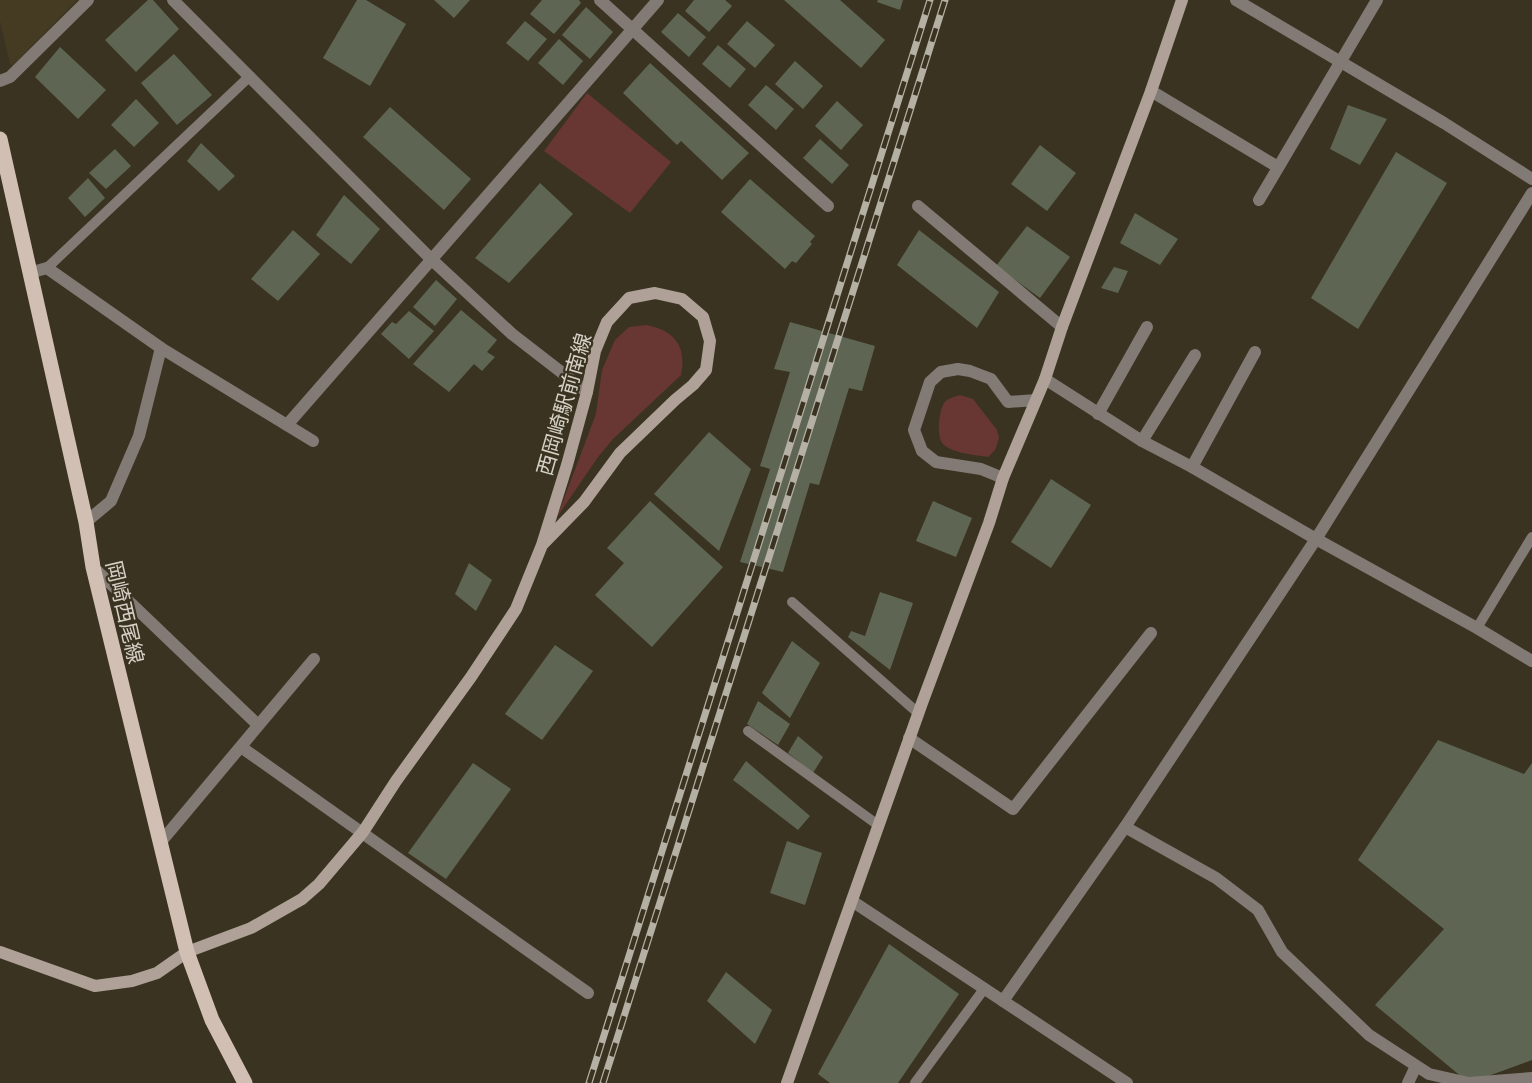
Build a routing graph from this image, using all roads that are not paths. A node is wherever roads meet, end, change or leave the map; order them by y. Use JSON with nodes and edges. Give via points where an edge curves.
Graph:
{"nodes":[{"id":1,"x":88,"y":0,"type":"edge"},
{"id":2,"x":172,"y":0,"type":"edge"},
{"id":3,"x":600,"y":0,"type":"edge"},
{"id":4,"x":658,"y":0,"type":"edge"},
{"id":5,"x":1182,"y":0,"type":"edge"},
{"id":6,"x":1236,"y":0,"type":"edge"},
{"id":7,"x":1377,"y":0,"type":"edge"},
{"id":8,"x":633,"y":29,"type":"junction"},
{"id":9,"x":1342,"y":61,"type":"junction"},
{"id":10,"x":250,"y":76,"type":"junction"},
{"id":11,"x":0,"y":81,"type":"edge"},
{"id":12,"x":1151,"y":91,"type":"junction"},
{"id":13,"x":0,"y":139,"type":"edge"},
{"id":14,"x":1278,"y":167,"type":"junction"},
{"id":15,"x":1532,"y":179,"type":"edge"},
{"id":16,"x":1532,"y":193,"type":"edge"},
{"id":17,"x":1259,"y":200,"type":"dead end"},
{"id":18,"x":828,"y":206,"type":"dead end"},
{"id":19,"x":918,"y":206,"type":"dead end"},
{"id":20,"x":431,"y":259,"type":"junction"},
{"id":21,"x":47,"y":268,"type":"junction"},
{"id":22,"x":29,"y":273,"type":"junction"},
{"id":23,"x":1062,"y":327,"type":"junction"},
{"id":24,"x":1147,"y":327,"type":"dead end"},
{"id":25,"x":160,"y":348,"type":"junction"},
{"id":26,"x":1254,"y":352,"type":"dead end"},
{"id":27,"x":1195,"y":355,"type":"dead end"},
{"id":28,"x":1044,"y":379,"type":"junction"},
{"id":29,"x":587,"y":392,"type":"junction"},
{"id":30,"x":1036,"y":400,"type":"junction"},
{"id":31,"x":1098,"y":414,"type":"junction"},
{"id":32,"x":287,"y":425,"type":"junction"},
{"id":33,"x":313,"y":441,"type":"dead end"},
{"id":34,"x":1142,"y":441,"type":"junction"},
{"id":35,"x":1192,"y":467,"type":"junction"},
{"id":36,"x":1003,"y":478,"type":"junction"},
{"id":37,"x":86,"y":522,"type":"junction"},
{"id":38,"x":1532,"y":537,"type":"edge"},
{"id":39,"x":1316,"y":539,"type":"junction"},
{"id":40,"x":542,"y":545,"type":"junction"},
{"id":41,"x":93,"y":567,"type":"junction"},
{"id":42,"x":792,"y":602,"type":"dead end"},
{"id":43,"x":1477,"y":628,"type":"junction"},
{"id":44,"x":1151,"y":633,"type":"dead end"},
{"id":45,"x":314,"y":659,"type":"dead end"},
{"id":46,"x":1532,"y":661,"type":"edge"},
{"id":47,"x":918,"y":713,"type":"junction"},
{"id":48,"x":258,"y":726,"type":"junction"},
{"id":49,"x":748,"y":731,"type":"dead end"},
{"id":50,"x":909,"y":738,"type":"junction"},
{"id":51,"x":241,"y":747,"type":"junction"},
{"id":52,"x":878,"y":825,"type":"junction"},
{"id":53,"x":1125,"y":827,"type":"junction"},
{"id":54,"x":363,"y":832,"type":"junction"},
{"id":55,"x":160,"y":843,"type":"junction"},
{"id":56,"x":852,"y":901,"type":"junction"},
{"id":57,"x":0,"y":952,"type":"edge"},
{"id":58,"x":187,"y":952,"type":"junction"},
{"id":59,"x":984,"y":989,"type":"junction"},
{"id":60,"x":588,"y":993,"type":"dead end"},
{"id":61,"x":1003,"y":1001,"type":"junction"},
{"id":62,"x":1416,"y":1066,"type":"junction"},
{"id":63,"x":1532,"y":1078,"type":"edge"},
{"id":64,"x":245,"y":1083,"type":"edge"},
{"id":65,"x":787,"y":1083,"type":"edge"},
{"id":66,"x":915,"y":1083,"type":"edge"},
{"id":67,"x":1127,"y":1083,"type":"edge"},
{"id":68,"x":1408,"y":1083,"type":"edge"}],
"edges":[{"from":1,"to":11,"type":"street","via":[[10,77]]},
{"from":2,"to":10,"type":"street"},
{"from":3,"to":8,"type":"street"},
{"from":4,"to":8,"type":"street"},
{"from":5,"to":12,"type":"street"},
{"from":6,"to":9,"type":"street"},
{"from":7,"to":9,"type":"street"},
{"from":8,"to":18,"type":"street"},
{"from":8,"to":20,"type":"street"},
{"from":9,"to":14,"type":"street"},
{"from":9,"to":15,"type":"street"},
{"from":10,"to":20,"type":"street"},
{"from":10,"to":21,"type":"lane"},
{"from":12,"to":14,"type":"street"},
{"from":12,"to":23,"type":"street"},
{"from":13,"to":22,"type":"main road","name":"岡崎西尾線"},
{"from":14,"to":17,"type":"street"},
{"from":16,"to":39,"type":"street"},
{"from":19,"to":23,"type":"street"},
{"from":20,"to":29,"type":"street","via":[[512,334]]},
{"from":20,"to":32,"type":"street"},
{"from":21,"to":22,"type":"street"},
{"from":21,"to":25,"type":"street"},
{"from":22,"to":37,"type":"main road","name":"岡崎西尾線"},
{"from":23,"to":28,"type":"street"},
{"from":24,"to":31,"type":"street"},
{"from":25,"to":32,"type":"street"},
{"from":25,"to":37,"type":"street","via":[[139,436],[111,501]]},
{"from":26,"to":35,"type":"street"},
{"from":27,"to":34,"type":"street"},
{"from":28,"to":30,"type":"street"},
{"from":28,"to":31,"type":"street"},
{"from":29,"to":40,"type":"street","name":"西岡崎駅前南線"},
{"from":29,"to":40,"type":"street","name":"西岡崎駅前南線","via":[[595,351],[607,322],[629,298],[655,293],[682,299],[702,317],[710,341],[706,370],[620,453],[584,502]]},
{"from":30,"to":36,"type":"street"},
{"from":30,"to":36,"type":"street","via":[[1008,402],[991,379],[970,370],[941,372],[930,382],[914,430],[922,451],[936,462],[981,469]]},
{"from":31,"to":34,"type":"street"},
{"from":32,"to":33,"type":"street"},
{"from":34,"to":35,"type":"street"},
{"from":35,"to":39,"type":"street"},
{"from":36,"to":47,"type":"street"},
{"from":37,"to":41,"type":"main road","name":"岡崎西尾線"},
{"from":38,"to":43,"type":"lane"},
{"from":39,"to":43,"type":"street"},
{"from":39,"to":53,"type":"street"},
{"from":40,"to":54,"type":"street","name":"西岡崎駅前南線","via":[[516,609]]},
{"from":41,"to":48,"type":"street"},
{"from":41,"to":55,"type":"main road","name":"岡崎西尾線"},
{"from":42,"to":47,"type":"lane"},
{"from":43,"to":46,"type":"street"},
{"from":44,"to":50,"type":"street","via":[[1013,809]]},
{"from":45,"to":48,"type":"street"},
{"from":47,"to":50,"type":"street"},
{"from":48,"to":51,"type":"street"},
{"from":49,"to":52,"type":"lane"},
{"from":50,"to":52,"type":"street"},
{"from":51,"to":54,"type":"street"},
{"from":51,"to":55,"type":"street"},
{"from":52,"to":56,"type":"street"},
{"from":53,"to":61,"type":"street"},
{"from":53,"to":62,"type":"street","via":[[1216,879],[1258,910],[1282,952],[1369,1035]]},
{"from":54,"to":58,"type":"street","name":"西岡崎駅前南線","via":[[302,899],[251,928]]},
{"from":54,"to":60,"type":"street"},
{"from":55,"to":58,"type":"main road","name":"岡崎西尾線"},
{"from":56,"to":59,"type":"street"},
{"from":56,"to":65,"type":"street"},
{"from":57,"to":58,"type":"street","name":"西岡崎駅前南線","via":[[95,986],[157,974]]},
{"from":58,"to":64,"type":"main road","name":"岡崎西尾線","via":[[212,1020]]},
{"from":59,"to":61,"type":"street"},
{"from":59,"to":66,"type":"lane"},
{"from":61,"to":67,"type":"street"},
{"from":62,"to":63,"type":"street","via":[[1429,1074],[1469,1083]]},
{"from":62,"to":68,"type":"street"}]}
